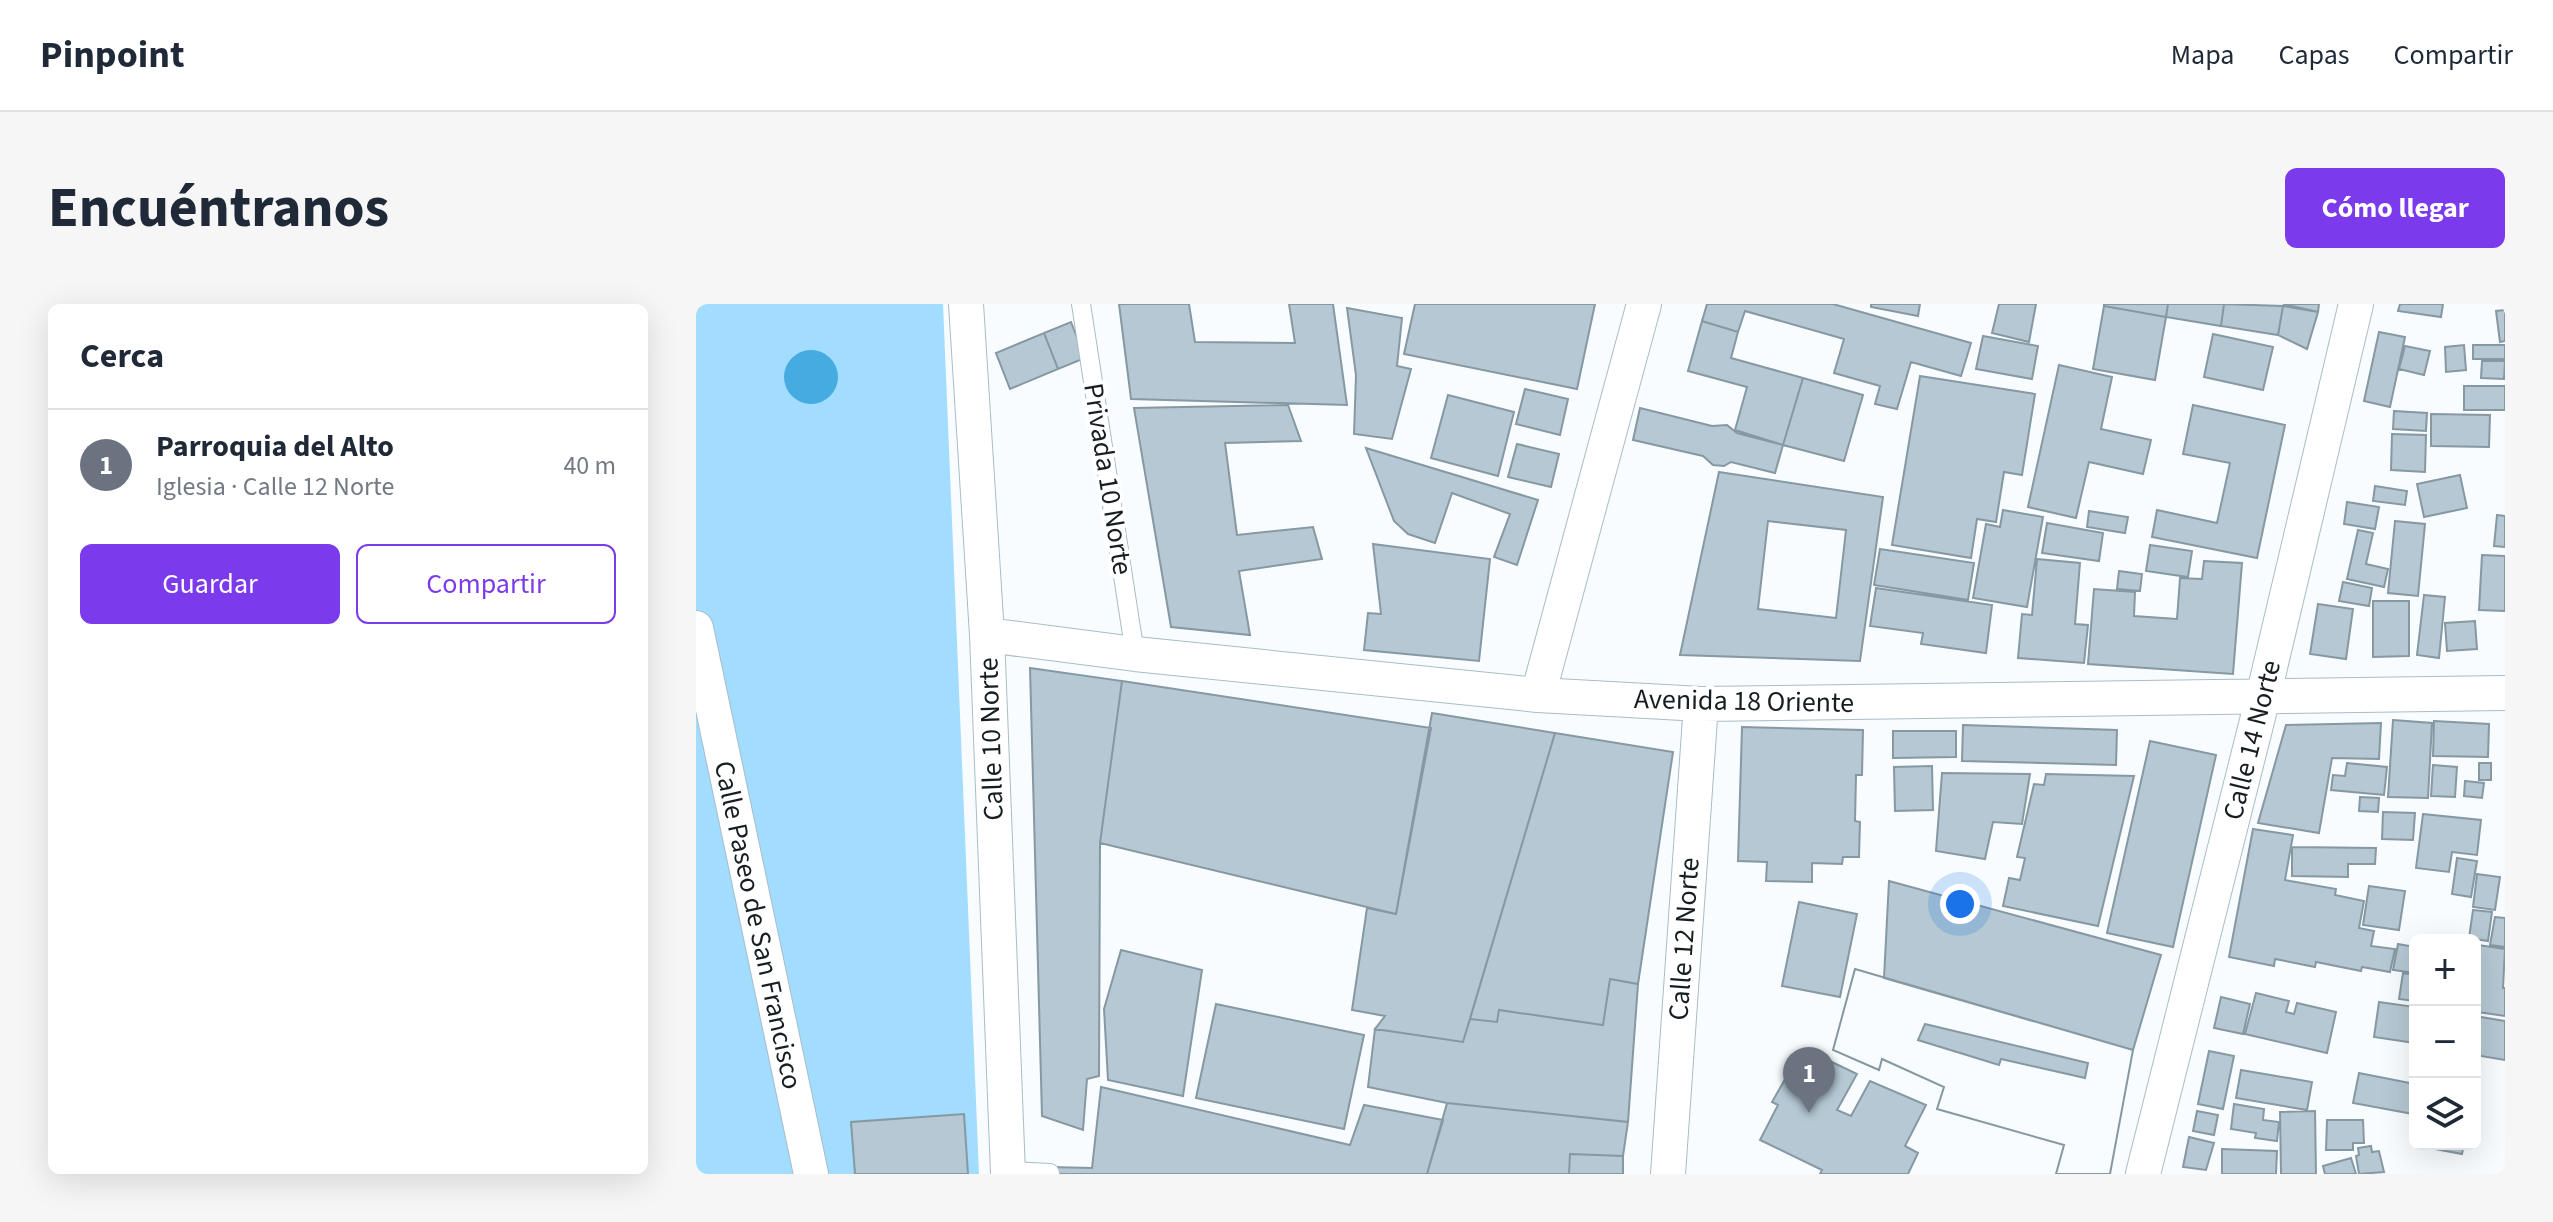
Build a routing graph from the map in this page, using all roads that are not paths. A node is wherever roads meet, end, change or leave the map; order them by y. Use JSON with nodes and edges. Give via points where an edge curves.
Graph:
{"nodes":[{"id":1,"x":966,"y":304,"type":"edge"},
{"id":2,"x":1081,"y":304,"type":"edge"},
{"id":3,"x":1644,"y":304,"type":"edge"},
{"id":4,"x":2356,"y":304,"type":"edge"},
{"id":5,"x":696,"y":628,"type":"edge"},
{"id":6,"x":987,"y":635,"type":"junction"},
{"id":7,"x":1135,"y":654,"type":"junction"},
{"id":8,"x":2505,"y":693,"type":"edge"},
{"id":9,"x":1538,"y":695,"type":"junction"},
{"id":10,"x":2263,"y":697,"type":"junction"},
{"id":11,"x":1701,"y":704,"type":"junction"},
{"id":12,"x":1008,"y":1172,"type":"edge"},
{"id":13,"x":1050,"y":1173,"type":"edge"},
{"id":14,"x":811,"y":1174,"type":"edge"},
{"id":15,"x":1668,"y":1174,"type":"edge"},
{"id":16,"x":2143,"y":1174,"type":"edge"}],
"edges":[{"from":1,"to":6,"type":"street","name":"Calle 10 Norte"},
{"from":2,"to":7,"type":"lane","name":"Privada 10 Norte"},
{"from":3,"to":9,"type":"street"},
{"from":4,"to":10,"type":"street","name":"Calle 14 Norte"},
{"from":5,"to":14,"type":"street","name":"Calle Paseo de San Francisco"},
{"from":6,"to":7,"type":"street","name":"Avenida 18 Oriente"},
{"from":6,"to":12,"type":"street","name":"Calle 10 Norte"},
{"from":7,"to":9,"type":"street","name":"Avenida 18 Oriente"},
{"from":8,"to":10,"type":"street","name":"Avenida 18 Oriente"},
{"from":9,"to":11,"type":"street","name":"Avenida 18 Oriente"},
{"from":10,"to":11,"type":"street","name":"Avenida 18 Oriente"},
{"from":10,"to":16,"type":"street","name":"Calle 14 Norte"},
{"from":11,"to":15,"type":"street","name":"Calle 12 Norte"},
{"from":12,"to":13,"type":"lane"}]}
